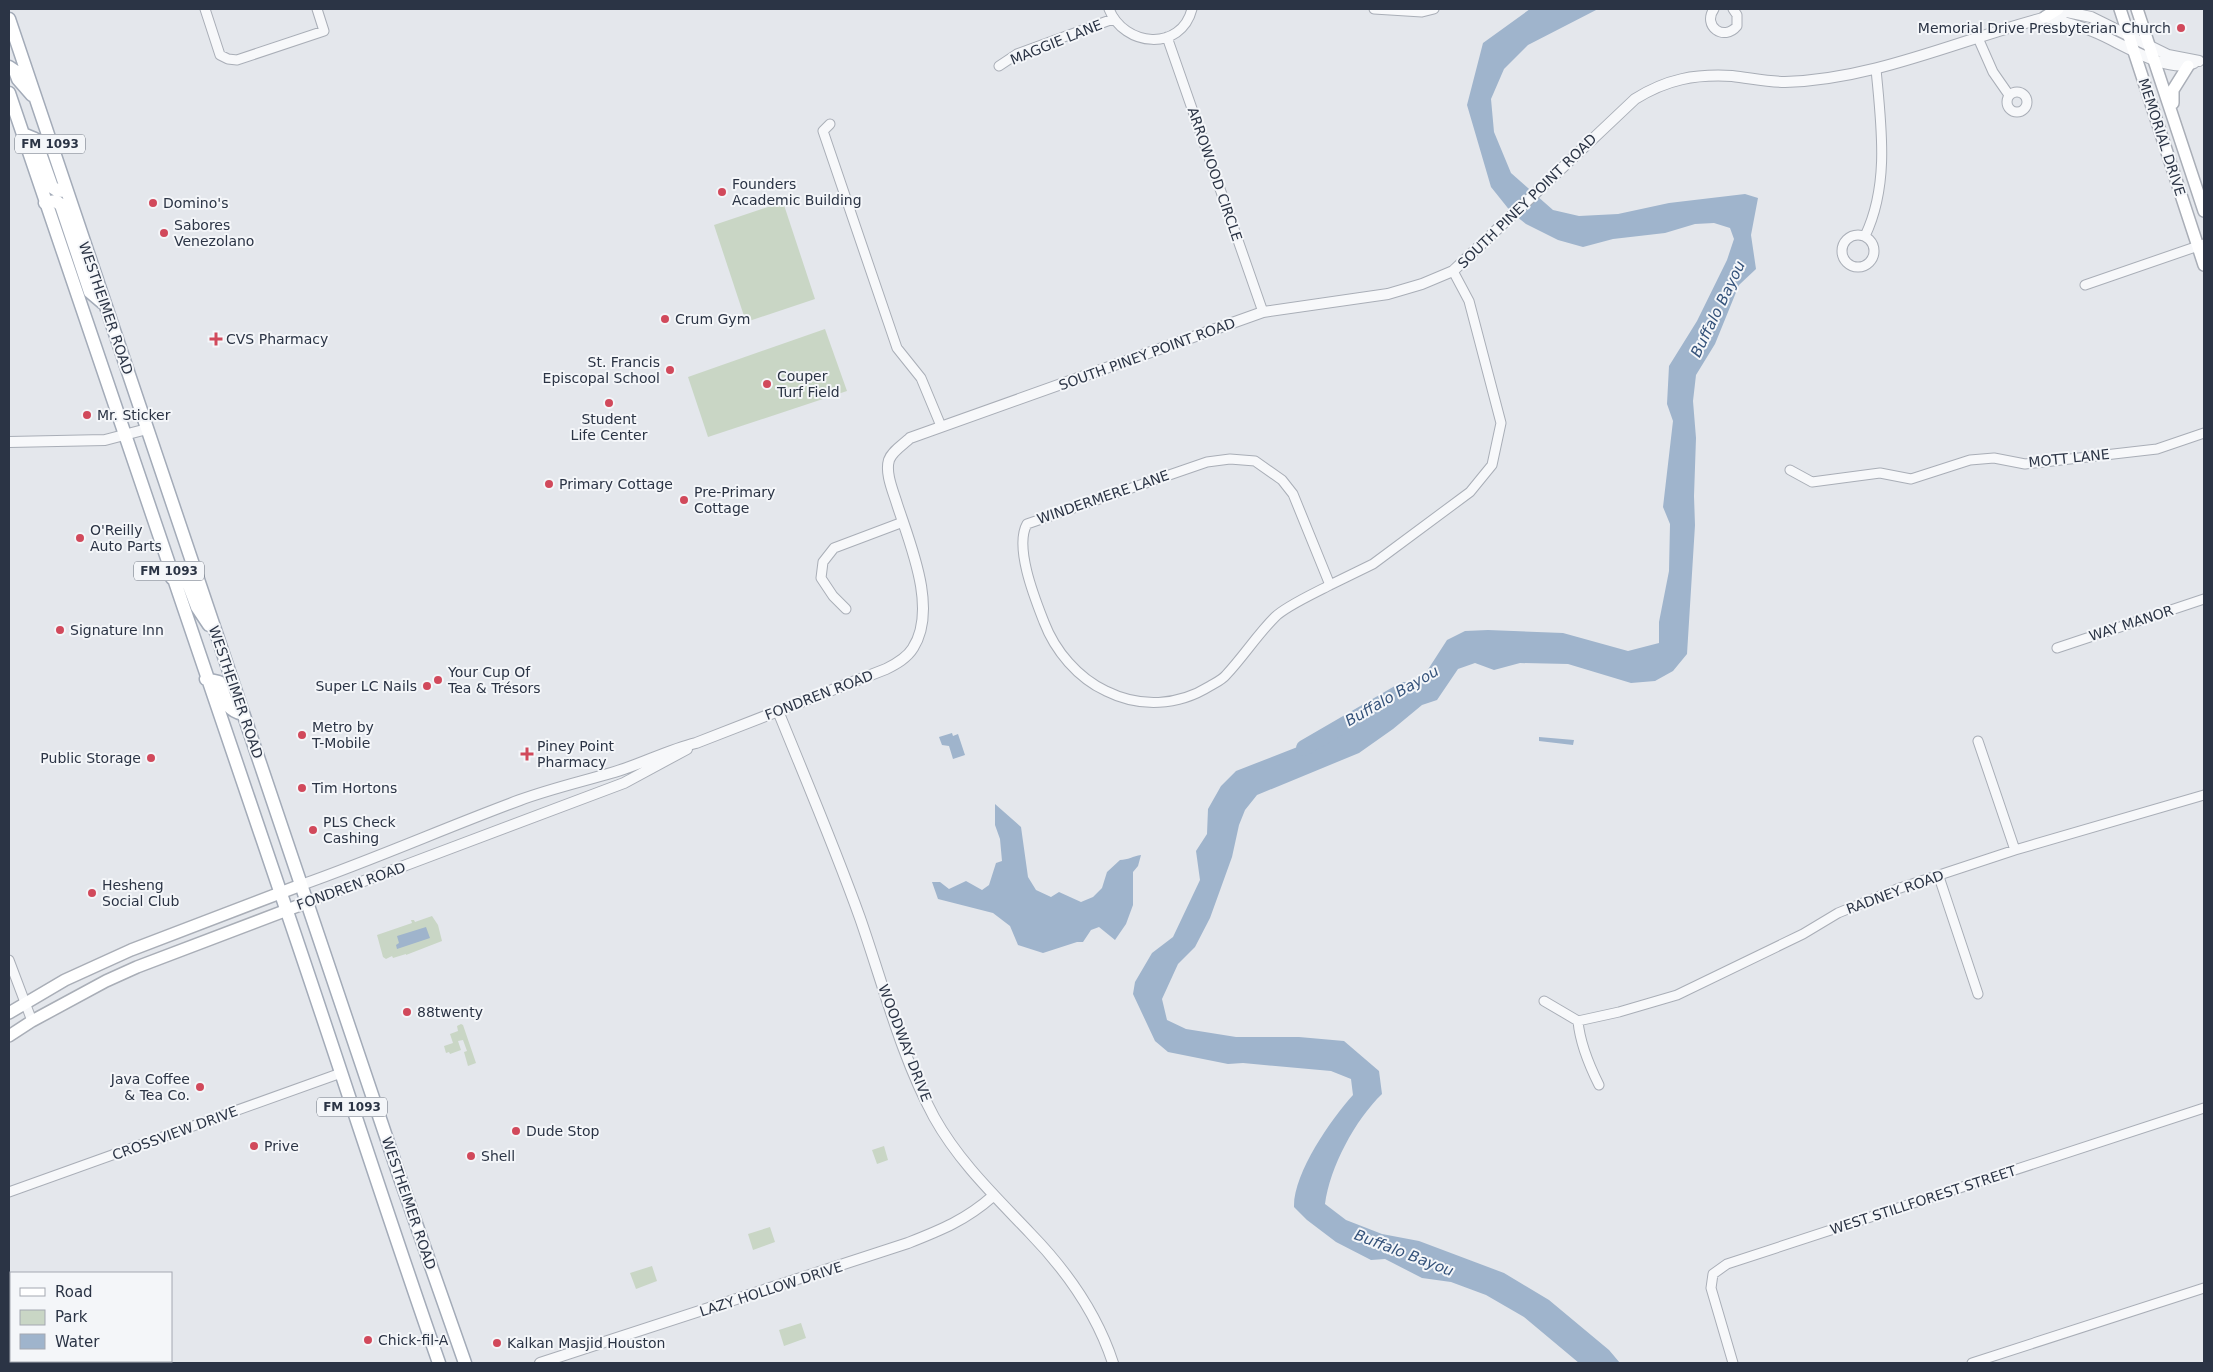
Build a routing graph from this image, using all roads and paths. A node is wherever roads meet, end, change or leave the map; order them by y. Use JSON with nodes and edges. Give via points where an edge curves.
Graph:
{"nodes":[{"id":1,"x":205,"y":9,"type":"edge"},
{"id":2,"x":317,"y":9,"type":"edge"},
{"id":3,"x":1109,"y":9,"type":"edge"},
{"id":4,"x":1192,"y":9,"type":"edge"},
{"id":5,"x":1374,"y":9,"type":"edge"},
{"id":6,"x":1434,"y":9,"type":"edge"},
{"id":7,"x":1714,"y":9,"type":"edge"},
{"id":8,"x":1734,"y":9,"type":"edge"},
{"id":9,"x":2058,"y":9,"type":"edge"},
{"id":10,"x":2120,"y":9,"type":"edge"},
{"id":11,"x":2137,"y":9,"type":"edge"},
{"id":12,"x":2045,"y":17,"type":"junction"},
{"id":13,"x":9,"y":19,"type":"edge"},
{"id":14,"x":1113,"y":19,"type":"junction"},
{"id":15,"x":2129,"y":36,"type":"junction"},
{"id":16,"x":1167,"y":37,"type":"junction"},
{"id":17,"x":1978,"y":38,"type":"junction"},
{"id":18,"x":13,"y":43,"type":"edge"},
{"id":19,"x":2150,"y":47,"type":"junction"},
{"id":20,"x":2134,"y":51,"type":"junction"},
{"id":21,"x":2154,"y":59,"type":"junction"},
{"id":22,"x":2197,"y":62,"type":"edge"},
{"id":23,"x":999,"y":66,"type":"dead end"},
{"id":24,"x":9,"y":67,"type":"edge"},
{"id":25,"x":1876,"y":69,"type":"junction"},
{"id":26,"x":9,"y":93,"type":"edge"},
{"id":27,"x":2009,"y":95,"type":"dead end"},
{"id":28,"x":34,"y":97,"type":"junction"},
{"id":29,"x":2174,"y":115,"type":"junction"},
{"id":30,"x":830,"y":124,"type":"dead end"},
{"id":31,"x":23,"y":134,"type":"junction"},
{"id":32,"x":66,"y":190,"type":"junction"},
{"id":33,"x":45,"y":203,"type":"junction"},
{"id":34,"x":2204,"y":210,"type":"edge"},
{"id":35,"x":1865,"y":236,"type":"dead end"},
{"id":36,"x":2201,"y":245,"type":"edge"},
{"id":37,"x":2204,"y":265,"type":"edge"},
{"id":38,"x":1453,"y":271,"type":"junction"},
{"id":39,"x":2085,"y":285,"type":"dead end"},
{"id":40,"x":105,"y":305,"type":"junction"},
{"id":41,"x":1263,"y":312,"type":"junction"},
{"id":42,"x":941,"y":426,"type":"junction"},
{"id":43,"x":147,"y":429,"type":"junction"},
{"id":44,"x":2204,"y":434,"type":"edge"},
{"id":45,"x":123,"y":436,"type":"junction"},
{"id":46,"x":9,"y":442,"type":"edge"},
{"id":47,"x":1790,"y":470,"type":"dead end"},
{"id":48,"x":903,"y":522,"type":"junction"},
{"id":49,"x":172,"y":578,"type":"junction"},
{"id":50,"x":1330,"y":585,"type":"junction"},
{"id":51,"x":2204,"y":599,"type":"edge"},
{"id":52,"x":846,"y":609,"type":"dead end"},
{"id":53,"x":921,"y":626,"type":"joint"},
{"id":54,"x":216,"y":632,"type":"junction"},
{"id":55,"x":2057,"y":648,"type":"dead end"},
{"id":56,"x":206,"y":679,"type":"junction"},
{"id":57,"x":778,"y":711,"type":"junction"},
{"id":58,"x":243,"y":714,"type":"junction"},
{"id":59,"x":1978,"y":741,"type":"dead end"},
{"id":60,"x":696,"y":743,"type":"junction"},
{"id":61,"x":2204,"y":795,"type":"edge"},
{"id":62,"x":2016,"y":850,"type":"junction"},
{"id":63,"x":1939,"y":877,"type":"junction"},
{"id":64,"x":301,"y":885,"type":"junction"},
{"id":65,"x":280,"y":892,"type":"junction"},
{"id":66,"x":308,"y":902,"type":"junction"},
{"id":67,"x":286,"y":910,"type":"junction"},
{"id":68,"x":9,"y":960,"type":"edge"},
{"id":69,"x":1978,"y":994,"type":"dead end"},
{"id":70,"x":1544,"y":1001,"type":"dead end"},
{"id":71,"x":23,"y":1004,"type":"junction"},
{"id":72,"x":9,"y":1013,"type":"edge"},
{"id":73,"x":32,"y":1021,"type":"junction"},
{"id":74,"x":1578,"y":1021,"type":"junction"},
{"id":75,"x":9,"y":1036,"type":"edge"},
{"id":76,"x":341,"y":1073,"type":"junction"},
{"id":77,"x":1599,"y":1085,"type":"dead end"},
{"id":78,"x":2204,"y":1108,"type":"edge"},
{"id":79,"x":9,"y":1192,"type":"edge"},
{"id":80,"x":993,"y":1196,"type":"junction"},
{"id":81,"x":2204,"y":1288,"type":"edge"},
{"id":82,"x":439,"y":1363,"type":"edge"},
{"id":83,"x":465,"y":1363,"type":"edge"},
{"id":84,"x":540,"y":1363,"type":"edge"},
{"id":85,"x":1113,"y":1363,"type":"edge"},
{"id":86,"x":1733,"y":1363,"type":"edge"},
{"id":87,"x":1972,"y":1363,"type":"edge"}],
"edges":[{"from":1,"to":2,"type":"street","via":[[220,55],[237,60],[324,31]]},
{"from":3,"to":14,"type":"street"},
{"from":4,"to":16,"type":"street","via":[[1178,30]]},
{"from":5,"to":6,"type":"street","via":[[1422,12]]},
{"from":7,"to":8,"type":"street","via":[[1710,24],[1723,33],[1737,26]]},
{"from":9,"to":12,"type":"main road"},
{"from":10,"to":15,"type":"main road","name":"MEMORIAL DRIVE"},
{"from":11,"to":19,"type":"main road","name":"MEMORIAL DRIVE"},
{"from":12,"to":15,"type":"street","name":"SOUTH PINEY POINT ROAD","via":[[2067,12],[2080,14]]},
{"from":12,"to":17,"type":"street","name":"SOUTH PINEY POINT ROAD"},
{"from":12,"to":20,"type":"street","via":[[2097,33]]},
{"from":13,"to":18,"type":"main road","name":"WESTHEIMER ROAD","number":"FM 1093"},
{"from":14,"to":16,"type":"street","via":[[1133,36],[1150,40]]},
{"from":14,"to":23,"type":"street","name":"MAGGIE LANE","via":[[1018,54]]},
{"from":15,"to":19,"type":"street","name":"SOUTH PINEY POINT ROAD"},
{"from":15,"to":20,"type":"main road","name":"MEMORIAL DRIVE"},
{"from":16,"to":41,"type":"street","name":"ARROWOOD CIRCLE"},
{"from":17,"to":25,"type":"street","name":"SOUTH PINEY POINT ROAD"},
{"from":17,"to":27,"type":"street","via":[[1993,72]]},
{"from":18,"to":28,"type":"main road","name":"WESTHEIMER ROAD","number":"FM 1093"},
{"from":19,"to":21,"type":"main road","name":"MEMORIAL DRIVE"},
{"from":19,"to":22,"type":"street","name":"SOUTH PINEY POINT ROAD","via":[[2168,56]]},
{"from":20,"to":21,"type":"street"},
{"from":20,"to":36,"type":"main road","name":"MEMORIAL DRIVE"},
{"from":21,"to":22,"type":"street","via":[[2164,64]]},
{"from":21,"to":29,"type":"main road","name":"MEMORIAL DRIVE"},
{"from":22,"to":29,"type":"main road","via":[[2173,90]]},
{"from":24,"to":28,"type":"main road"},
{"from":25,"to":35,"type":"street","via":[[1882,164],[1874,218]]},
{"from":25,"to":38,"type":"street","name":"SOUTH PINEY POINT ROAD","via":[[1783,82],[1696,76],[1656,86],[1635,99]]},
{"from":26,"to":31,"type":"main road","name":"WESTHEIMER ROAD","number":"FM 1093"},
{"from":28,"to":32,"type":"main road","name":"WESTHEIMER ROAD","number":"FM 1093"},
{"from":29,"to":34,"type":"main road","name":"MEMORIAL DRIVE"},
{"from":30,"to":42,"type":"street","via":[[823,131],[897,348],[921,378]]},
{"from":31,"to":32,"type":"main road","via":[[36,138],[52,187],[58,191]]},
{"from":31,"to":33,"type":"main road","name":"WESTHEIMER ROAD","number":"FM 1093"},
{"from":32,"to":40,"type":"main road","name":"WESTHEIMER ROAD","number":"FM 1093"},
{"from":33,"to":40,"type":"main road","via":[[56,201],[60,205],[90,292]]},
{"from":33,"to":45,"type":"main road","name":"WESTHEIMER ROAD","number":"FM 1093"},
{"from":36,"to":37,"type":"main road","name":"MEMORIAL DRIVE"},
{"from":36,"to":39,"type":"street"},
{"from":38,"to":41,"type":"street","name":"SOUTH PINEY POINT ROAD","via":[[1388,294]]},
{"from":38,"to":50,"type":"street","name":"WINDERMERE LANE","via":[[1469,302],[1501,423],[1492,465],[1470,492],[1373,564]]},
{"from":40,"to":43,"type":"main road","name":"WESTHEIMER ROAD","number":"FM 1093"},
{"from":41,"to":42,"type":"street","name":"SOUTH PINEY POINT ROAD"},
{"from":42,"to":48,"type":"street","name":"SOUTH PINEY POINT ROAD","via":[[910,438],[888,460],[889,480]]},
{"from":43,"to":45,"type":"street"},
{"from":43,"to":54,"type":"main road","name":"WESTHEIMER ROAD","number":"FM 1093"},
{"from":44,"to":47,"type":"street","name":"MOTT LANE","via":[[2156,449],[2053,461],[2025,464],[1994,458],[1970,460],[1911,479],[1880,473],[1812,482]]},
{"from":45,"to":46,"type":"street","via":[[105,440]]},
{"from":45,"to":49,"type":"main road","name":"WESTHEIMER ROAD","number":"FM 1093"},
{"from":48,"to":52,"type":"street","via":[[834,548],[822,562],[821,578]]},
{"from":48,"to":53,"type":"street","name":"SOUTH PINEY POINT ROAD","via":[[923,597]]},
{"from":49,"to":54,"type":"main road","via":[[188,583],[200,612]]},
{"from":49,"to":56,"type":"main road","name":"WESTHEIMER ROAD","number":"FM 1093"},
{"from":50,"to":50,"type":"street","name":"WINDERMERE LANE","via":[[1276,616],[1225,677],[1174,702],[1138,702],[1117,697],[1091,684],[1063,656],[1045,624],[1027,571],[1023,534],[1032,521],[1207,462],[1230,459],[1255,461],[1282,480],[1293,494]]},
{"from":51,"to":55,"type":"street","name":"WAY MANOR"},
{"from":53,"to":57,"type":"street","name":"FONDREN ROAD","via":[[913,649],[903,659],[886,669]]},
{"from":54,"to":58,"type":"main road","name":"WESTHEIMER ROAD","number":"FM 1093"},
{"from":56,"to":58,"type":"main road","via":[[219,682],[228,707]]},
{"from":56,"to":65,"type":"main road","name":"WESTHEIMER ROAD","number":"FM 1093"},
{"from":57,"to":60,"type":"street","name":"FONDREN ROAD"},
{"from":57,"to":80,"type":"street","name":"WOODWAY DRIVE","via":[[837,854],[920,1090],[951,1143]]},
{"from":58,"to":64,"type":"main road","name":"WESTHEIMER ROAD","number":"FM 1093"},
{"from":59,"to":62,"type":"street"},
{"from":60,"to":64,"type":"street","name":"FONDREN ROAD","via":[[612,773],[519,800]]},
{"from":60,"to":66,"type":"street","name":"FONDREN ROAD","via":[[624,783]]},
{"from":61,"to":62,"type":"street","name":"RADNEY ROAD"},
{"from":62,"to":63,"type":"street","name":"RADNEY ROAD"},
{"from":63,"to":69,"type":"street"},
{"from":63,"to":74,"type":"street","name":"RADNEY ROAD","via":[[1860,902],[1797,937],[1677,995]]},
{"from":64,"to":65,"type":"main road","name":"FONDREN ROAD"},
{"from":64,"to":66,"type":"main road","name":"WESTHEIMER ROAD","number":"FM 1093"},
{"from":65,"to":67,"type":"main road","name":"WESTHEIMER ROAD","number":"FM 1093"},
{"from":65,"to":71,"type":"main road","name":"FONDREN ROAD","via":[[131,950],[65,980]]},
{"from":66,"to":67,"type":"main road","name":"FONDREN ROAD"},
{"from":66,"to":83,"type":"main road","name":"WESTHEIMER ROAD","number":"FM 1093"},
{"from":67,"to":73,"type":"main road","name":"FONDREN ROAD","via":[[137,967]]},
{"from":67,"to":76,"type":"main road","name":"WESTHEIMER ROAD","number":"FM 1093"},
{"from":68,"to":71,"type":"street"},
{"from":70,"to":74,"type":"street"},
{"from":71,"to":72,"type":"main road","name":"FONDREN ROAD"},
{"from":71,"to":73,"type":"street"},
{"from":73,"to":75,"type":"main road","name":"FONDREN ROAD"},
{"from":74,"to":77,"type":"street","via":[[1588,1061]]},
{"from":76,"to":79,"type":"street","name":"CROSSVIEW DRIVE"},
{"from":76,"to":82,"type":"main road","name":"WESTHEIMER ROAD","number":"FM 1093"},
{"from":78,"to":86,"type":"street","name":"WEST STILLFOREST STREET","via":[[1727,1264],[1712,1274],[1711,1288]]},
{"from":80,"to":84,"type":"street","name":"LAZY HOLLOW DRIVE","via":[[963,1220],[908,1243]]},
{"from":80,"to":85,"type":"street","name":"WOODWAY DRIVE","via":[[1062,1270],[1088,1308]]},
{"from":81,"to":87,"type":"street"}]}
